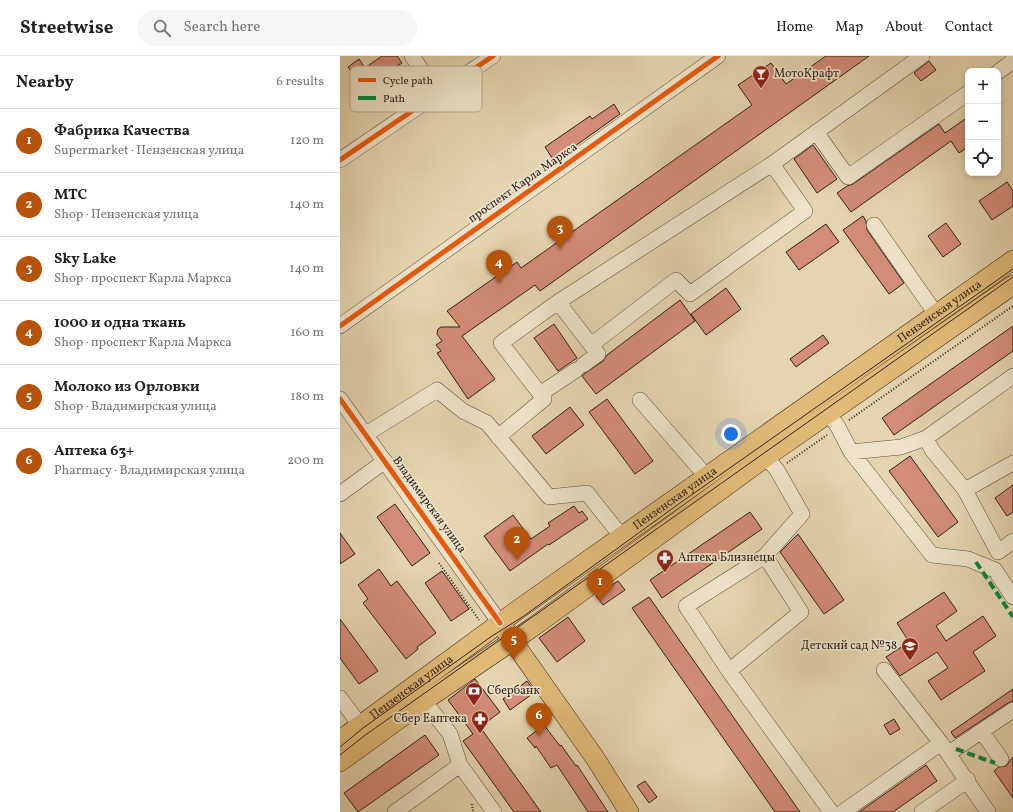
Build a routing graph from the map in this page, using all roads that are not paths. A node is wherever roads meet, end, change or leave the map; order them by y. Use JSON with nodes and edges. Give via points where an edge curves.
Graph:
{"nodes":[{"id":1,"x":412,"y":56,"type":"edge"},
{"id":2,"x":493,"y":56,"type":"edge"},
{"id":3,"x":718,"y":56,"type":"edge"},
{"id":4,"x":922,"y":56,"type":"edge"},
{"id":5,"x":1013,"y":61,"type":"edge"},
{"id":6,"x":419,"y":66,"type":"edge"},
{"id":7,"x":479,"y":66,"type":"edge"},
{"id":8,"x":1001,"y":70,"type":"edge"},
{"id":9,"x":965,"y":95,"type":"edge"},
{"id":10,"x":411,"y":112,"type":"edge"},
{"id":11,"x":816,"y":132,"type":"junction"},
{"id":12,"x":340,"y":160,"type":"edge"},
{"id":13,"x":772,"y":164,"type":"junction"},
{"id":14,"x":874,"y":225,"type":"dead end"},
{"id":15,"x":1013,"y":260,"type":"edge"},
{"id":16,"x":1013,"y":285,"type":"edge"},
{"id":17,"x":558,"y":302,"type":"junction"},
{"id":18,"x":936,"y":314,"type":"junction"},
{"id":19,"x":340,"y":326,"type":"edge"},
{"id":20,"x":591,"y":345,"type":"junction"},
{"id":21,"x":1013,"y":376,"type":"edge"},
{"id":22,"x":540,"y":394,"type":"junction"},
{"id":23,"x":340,"y":399,"type":"edge"},
{"id":24,"x":640,"y":400,"type":"dead end"},
{"id":25,"x":834,"y":420,"type":"junction"},
{"id":26,"x":366,"y":434,"type":"junction"},
{"id":27,"x":498,"y":436,"type":"junction"},
{"id":28,"x":926,"y":438,"type":"junction"},
{"id":29,"x":851,"y":452,"type":"junction"},
{"id":30,"x":385,"y":461,"type":"junction"},
{"id":31,"x":771,"y":463,"type":"junction"},
{"id":32,"x":1013,"y":463,"type":"edge"},
{"id":33,"x":706,"y":476,"type":"junction"},
{"id":34,"x":965,"y":490,"type":"junction"},
{"id":35,"x":340,"y":494,"type":"edge"},
{"id":36,"x":622,"y":536,"type":"junction"},
{"id":37,"x":1013,"y":541,"type":"edge"},
{"id":38,"x":765,"y":556,"type":"junction"},
{"id":39,"x":1013,"y":597,"type":"edge"},
{"id":40,"x":500,"y":623,"type":"junction"},
{"id":41,"x":512,"y":640,"type":"junction"},
{"id":42,"x":884,"y":670,"type":"dead end"},
{"id":43,"x":729,"y":671,"type":"junction"},
{"id":44,"x":340,"y":698,"type":"edge"},
{"id":45,"x":424,"y":701,"type":"junction"},
{"id":46,"x":1013,"y":710,"type":"edge"},
{"id":47,"x":360,"y":725,"type":"junction"},
{"id":48,"x":982,"y":732,"type":"junction"},
{"id":49,"x":340,"y":740,"type":"edge"},
{"id":50,"x":945,"y":748,"type":"junction"},
{"id":51,"x":1001,"y":759,"type":"dead end"},
{"id":52,"x":340,"y":762,"type":"edge"},
{"id":53,"x":460,"y":765,"type":"junction"},
{"id":54,"x":968,"y":780,"type":"junction"},
{"id":55,"x":395,"y":812,"type":"edge"},
{"id":56,"x":494,"y":812,"type":"edge"},
{"id":57,"x":629,"y":812,"type":"edge"},
{"id":58,"x":831,"y":812,"type":"edge"},
{"id":59,"x":844,"y":812,"type":"edge"},
{"id":60,"x":922,"y":812,"type":"edge"},
{"id":61,"x":988,"y":812,"type":"edge"}],
"edges":[{"from":1,"to":6,"type":"street"},
{"from":2,"to":7,"type":"street"},
{"from":3,"to":19,"type":"street","name":"проспект Карла Маркса"},
{"from":4,"to":11,"type":"street"},
{"from":5,"to":8,"type":"street"},
{"from":9,"to":11,"type":"street","via":[[848,176]]},
{"from":10,"to":12,"type":"street"},
{"from":11,"to":13,"type":"street"},
{"from":13,"to":17,"type":"street"},
{"from":13,"to":20,"type":"street","via":[[805,212],[690,294],[676,280]]},
{"from":14,"to":18,"type":"street"},
{"from":15,"to":18,"type":"main road","name":"Пензенская улица"},
{"from":16,"to":25,"type":"main road","name":"Пензенская улица"},
{"from":17,"to":20,"type":"street"},
{"from":17,"to":22,"type":"street","via":[[501,343]]},
{"from":18,"to":33,"type":"main road","name":"Пензенская улица"},
{"from":20,"to":22,"type":"street","via":[[598,354]]},
{"from":21,"to":28,"type":"street"},
{"from":22,"to":27,"type":"street","via":[[544,399]]},
{"from":23,"to":26,"type":"street","name":"Владимирская улица"},
{"from":24,"to":33,"type":"street"},
{"from":25,"to":29,"type":"street"},
{"from":25,"to":31,"type":"main road","name":"Пензенская улица"},
{"from":26,"to":27,"type":"street","via":[[437,390],[463,411],[487,423]]},
{"from":26,"to":30,"type":"street","name":"Владимирская улица"},
{"from":27,"to":36,"type":"street","via":[[549,497],[587,493]]},
{"from":28,"to":29,"type":"street","via":[[901,447]]},
{"from":28,"to":34,"type":"street","via":[[932,450]]},
{"from":29,"to":39,"type":"street","via":[[932,555],[968,559],[995,570]]},
{"from":30,"to":35,"type":"street"},
{"from":30,"to":40,"type":"street","name":"Владимирская улица"},
{"from":31,"to":38,"type":"street","via":[[802,514]]},
{"from":31,"to":41,"type":"main road","name":"Пензенская улица"},
{"from":32,"to":34,"type":"street"},
{"from":33,"to":36,"type":"main road","name":"Пензенская улица"},
{"from":34,"to":37,"type":"street","via":[[998,552]]},
{"from":36,"to":40,"type":"main road","name":"Пензенская улица"},
{"from":38,"to":43,"type":"street","via":[[801,612]]},
{"from":38,"to":43,"type":"street","via":[[686,606]]},
{"from":40,"to":41,"type":"main road"},
{"from":40,"to":47,"type":"main road","name":"Пензенская улица"},
{"from":41,"to":45,"type":"main road","name":"Пензенская улица"},
{"from":41,"to":57,"type":"main road","via":[[595,758]]},
{"from":42,"to":50,"type":"street"},
{"from":43,"to":58,"type":"street"},
{"from":44,"to":47,"type":"street"},
{"from":45,"to":52,"type":"main road","name":"Пензенская улица"},
{"from":45,"to":53,"type":"street","via":[[450,734]]},
{"from":46,"to":48,"type":"street"},
{"from":47,"to":49,"type":"main road","name":"Пензенская улица"},
{"from":48,"to":50,"type":"street"},
{"from":48,"to":51,"type":"street"},
{"from":50,"to":54,"type":"street"},
{"from":50,"to":59,"type":"street"},
{"from":53,"to":55,"type":"street"},
{"from":53,"to":56,"type":"street"},
{"from":54,"to":60,"type":"street"},
{"from":54,"to":61,"type":"street"}]}
